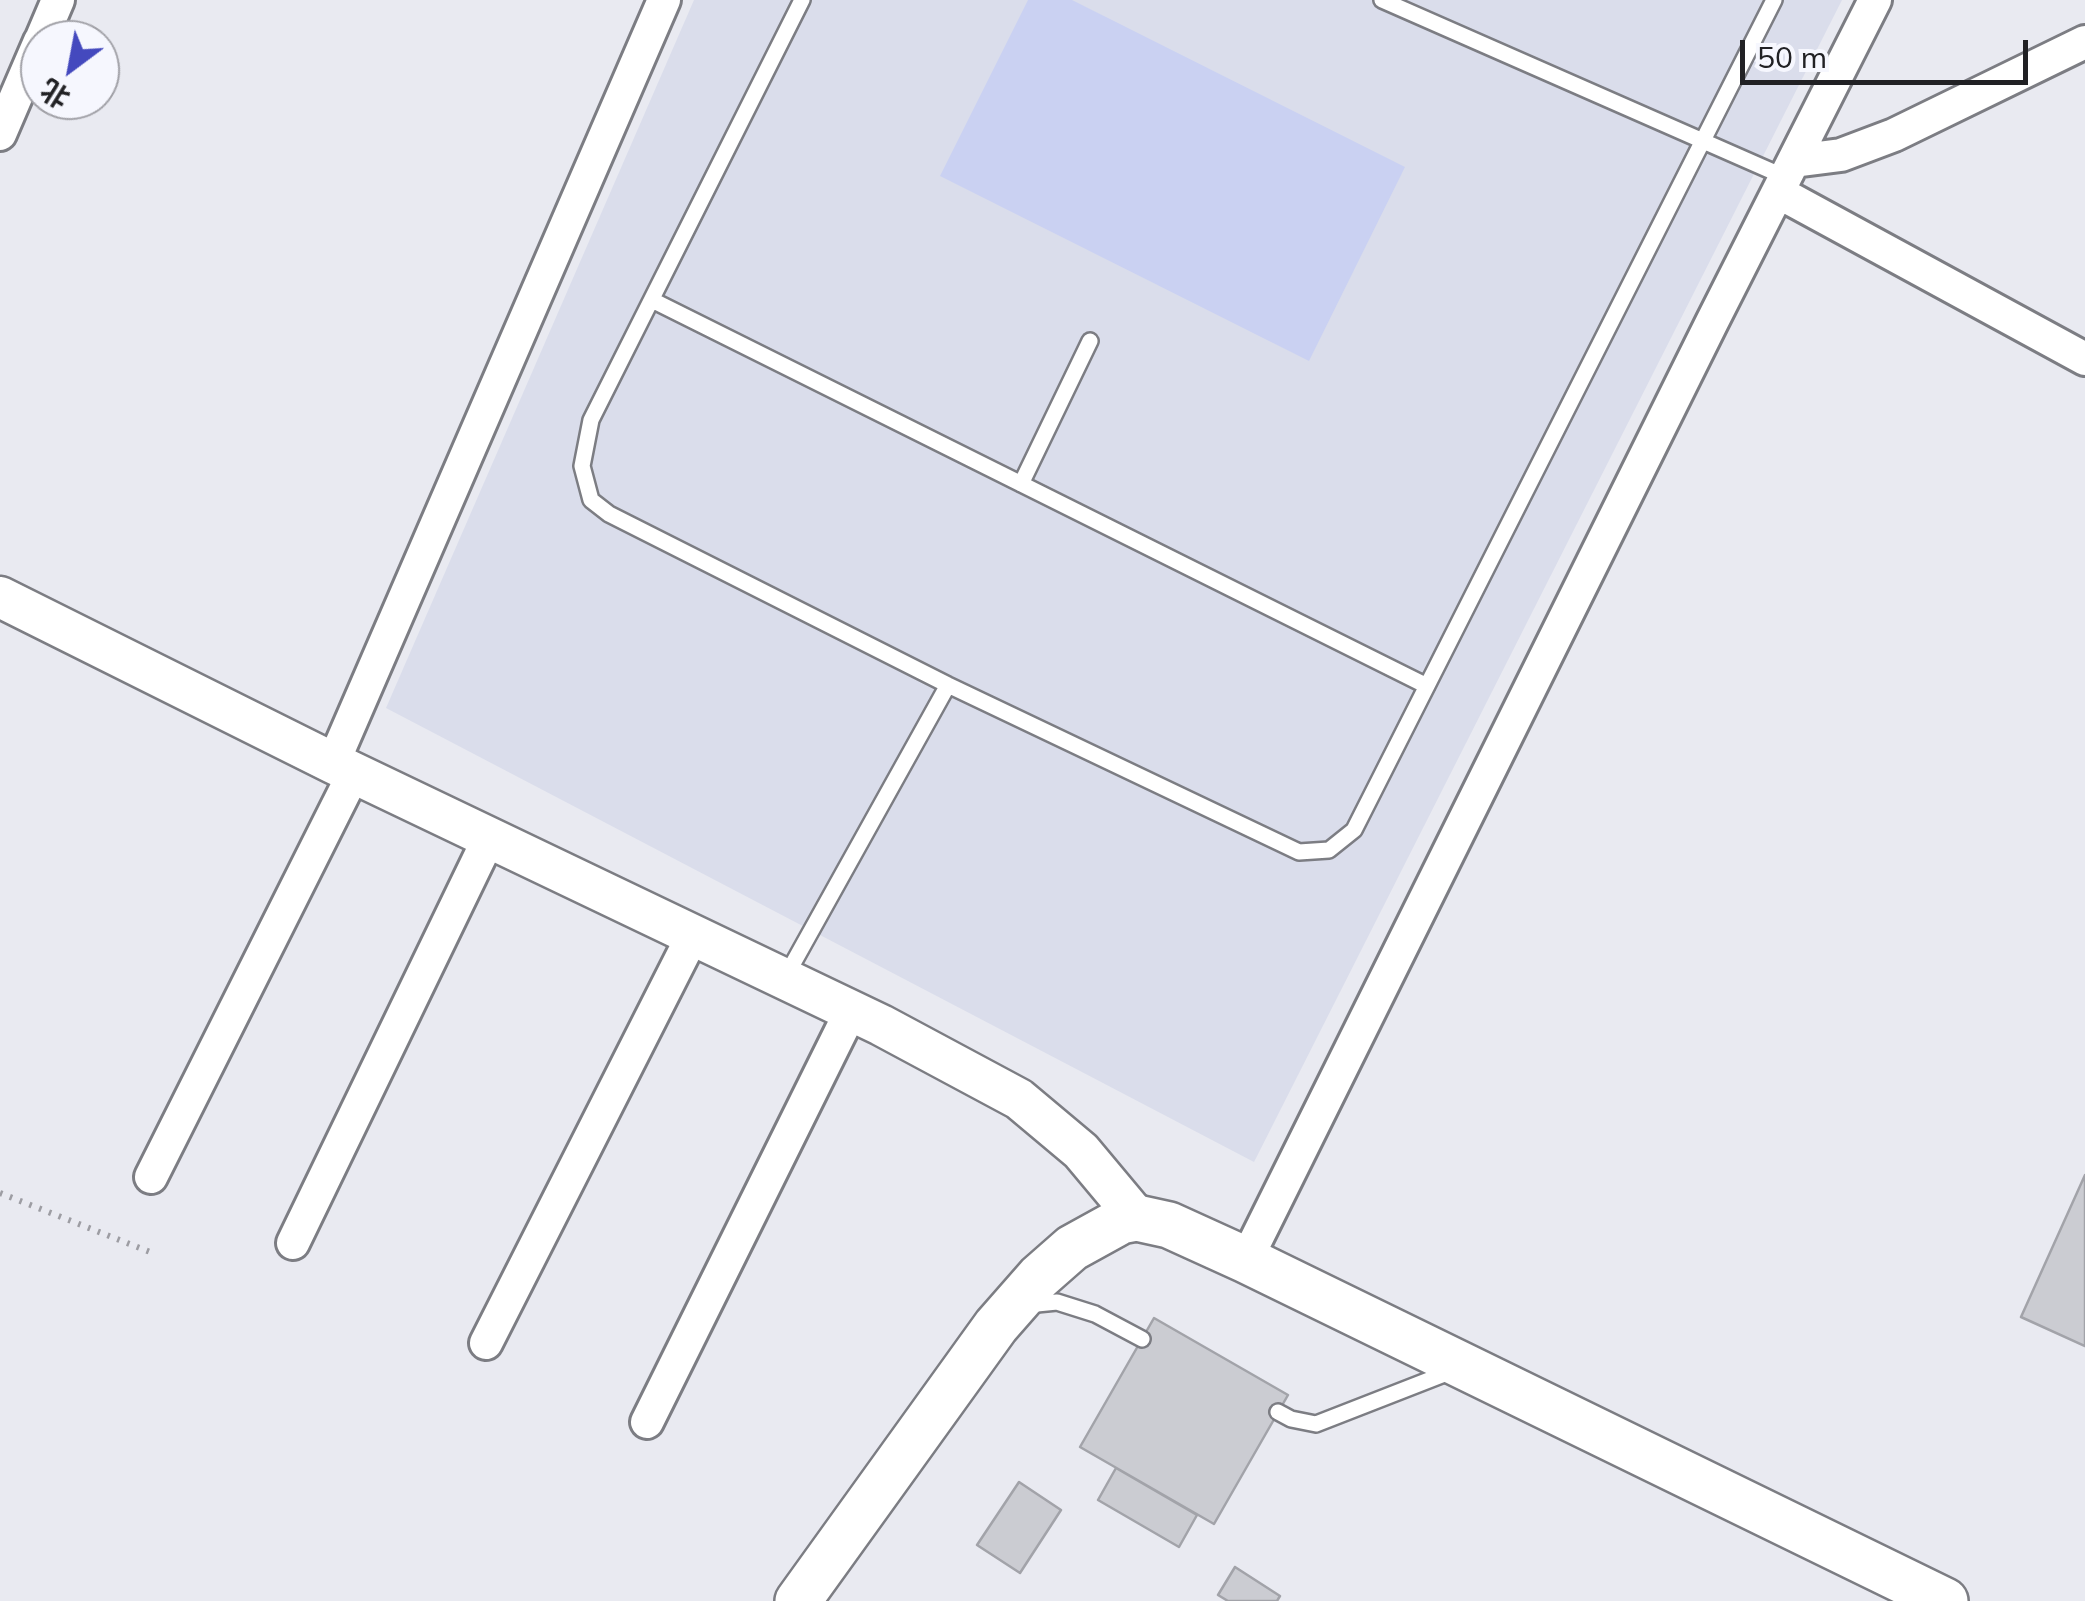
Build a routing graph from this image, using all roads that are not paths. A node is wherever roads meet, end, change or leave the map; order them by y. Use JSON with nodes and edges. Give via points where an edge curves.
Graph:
{"nodes":[{"id":1,"x":664,"y":0,"type":"edge"},
{"id":2,"x":802,"y":0,"type":"edge"},
{"id":3,"x":1382,"y":0,"type":"edge"},
{"id":4,"x":1774,"y":0,"type":"edge"},
{"id":5,"x":1876,"y":0,"type":"edge"},
{"id":6,"x":2085,"y":42,"type":"edge"},
{"id":7,"x":20,"y":88,"type":"edge"},
{"id":8,"x":0,"y":134,"type":"edge"},
{"id":9,"x":1704,"y":141,"type":"junction"},
{"id":10,"x":1785,"y":177,"type":"junction"},
{"id":11,"x":652,"y":300,"type":"junction"},
{"id":12,"x":1090,"y":340,"type":"dead end"},
{"id":13,"x":2085,"y":359,"type":"edge"},
{"id":14,"x":1021,"y":484,"type":"junction"},
{"id":15,"x":0,"y":597,"type":"edge"},
{"id":16,"x":948,"y":685,"type":"junction"},
{"id":17,"x":1426,"y":686,"type":"junction"},
{"id":18,"x":344,"y":768,"type":"junction"},
{"id":19,"x":489,"y":838,"type":"junction"},
{"id":20,"x":692,"y":935,"type":"junction"},
{"id":21,"x":784,"y":980,"type":"junction"},
{"id":22,"x":850,"y":1011,"type":"junction"},
{"id":23,"x":151,"y":1177,"type":"dead end"},
{"id":24,"x":1137,"y":1218,"type":"junction"},
{"id":25,"x":293,"y":1243,"type":"dead end"},
{"id":26,"x":1246,"y":1260,"type":"junction"},
{"id":27,"x":1013,"y":1306,"type":"junction"},
{"id":28,"x":1142,"y":1338,"type":"dead end"},
{"id":29,"x":486,"y":1342,"type":"dead end"},
{"id":30,"x":1464,"y":1366,"type":"junction"},
{"id":31,"x":1278,"y":1412,"type":"dead end"},
{"id":32,"x":647,"y":1422,"type":"dead end"},
{"id":33,"x":798,"y":1601,"type":"edge"},
{"id":34,"x":1945,"y":1601,"type":"edge"}],
"edges":[{"from":1,"to":18,"type":"street"},
{"from":2,"to":11,"type":"lane"},
{"from":3,"to":9,"type":"lane"},
{"from":4,"to":9,"type":"lane"},
{"from":5,"to":10,"type":"street"},
{"from":6,"to":10,"type":"street","via":[[1894,135]]},
{"from":7,"to":8,"type":"street"},
{"from":9,"to":10,"type":"lane"},
{"from":9,"to":17,"type":"lane"},
{"from":10,"to":13,"type":"street"},
{"from":10,"to":26,"type":"street"},
{"from":11,"to":14,"type":"lane"},
{"from":11,"to":16,"type":"lane","via":[[591,420],[582,466],[591,500]]},
{"from":12,"to":14,"type":"lane"},
{"from":14,"to":17,"type":"lane"},
{"from":15,"to":18,"type":"street"},
{"from":16,"to":17,"type":"lane","via":[[1299,852],[1329,850],[1354,830]]},
{"from":16,"to":21,"type":"lane"},
{"from":18,"to":19,"type":"street"},
{"from":18,"to":23,"type":"street"},
{"from":19,"to":20,"type":"street"},
{"from":19,"to":25,"type":"street"},
{"from":20,"to":21,"type":"street"},
{"from":20,"to":29,"type":"street"},
{"from":21,"to":22,"type":"street"},
{"from":22,"to":24,"type":"street","via":[[1019,1099],[1082,1151]]},
{"from":22,"to":32,"type":"street"},
{"from":24,"to":26,"type":"main road"},
{"from":24,"to":27,"type":"main road","via":[[1072,1248]]},
{"from":26,"to":30,"type":"main road"},
{"from":27,"to":28,"type":"lane","via":[[1056,1302]]},
{"from":27,"to":33,"type":"main road"},
{"from":30,"to":31,"type":"lane","via":[[1316,1424]]},
{"from":30,"to":34,"type":"main road"}]}
